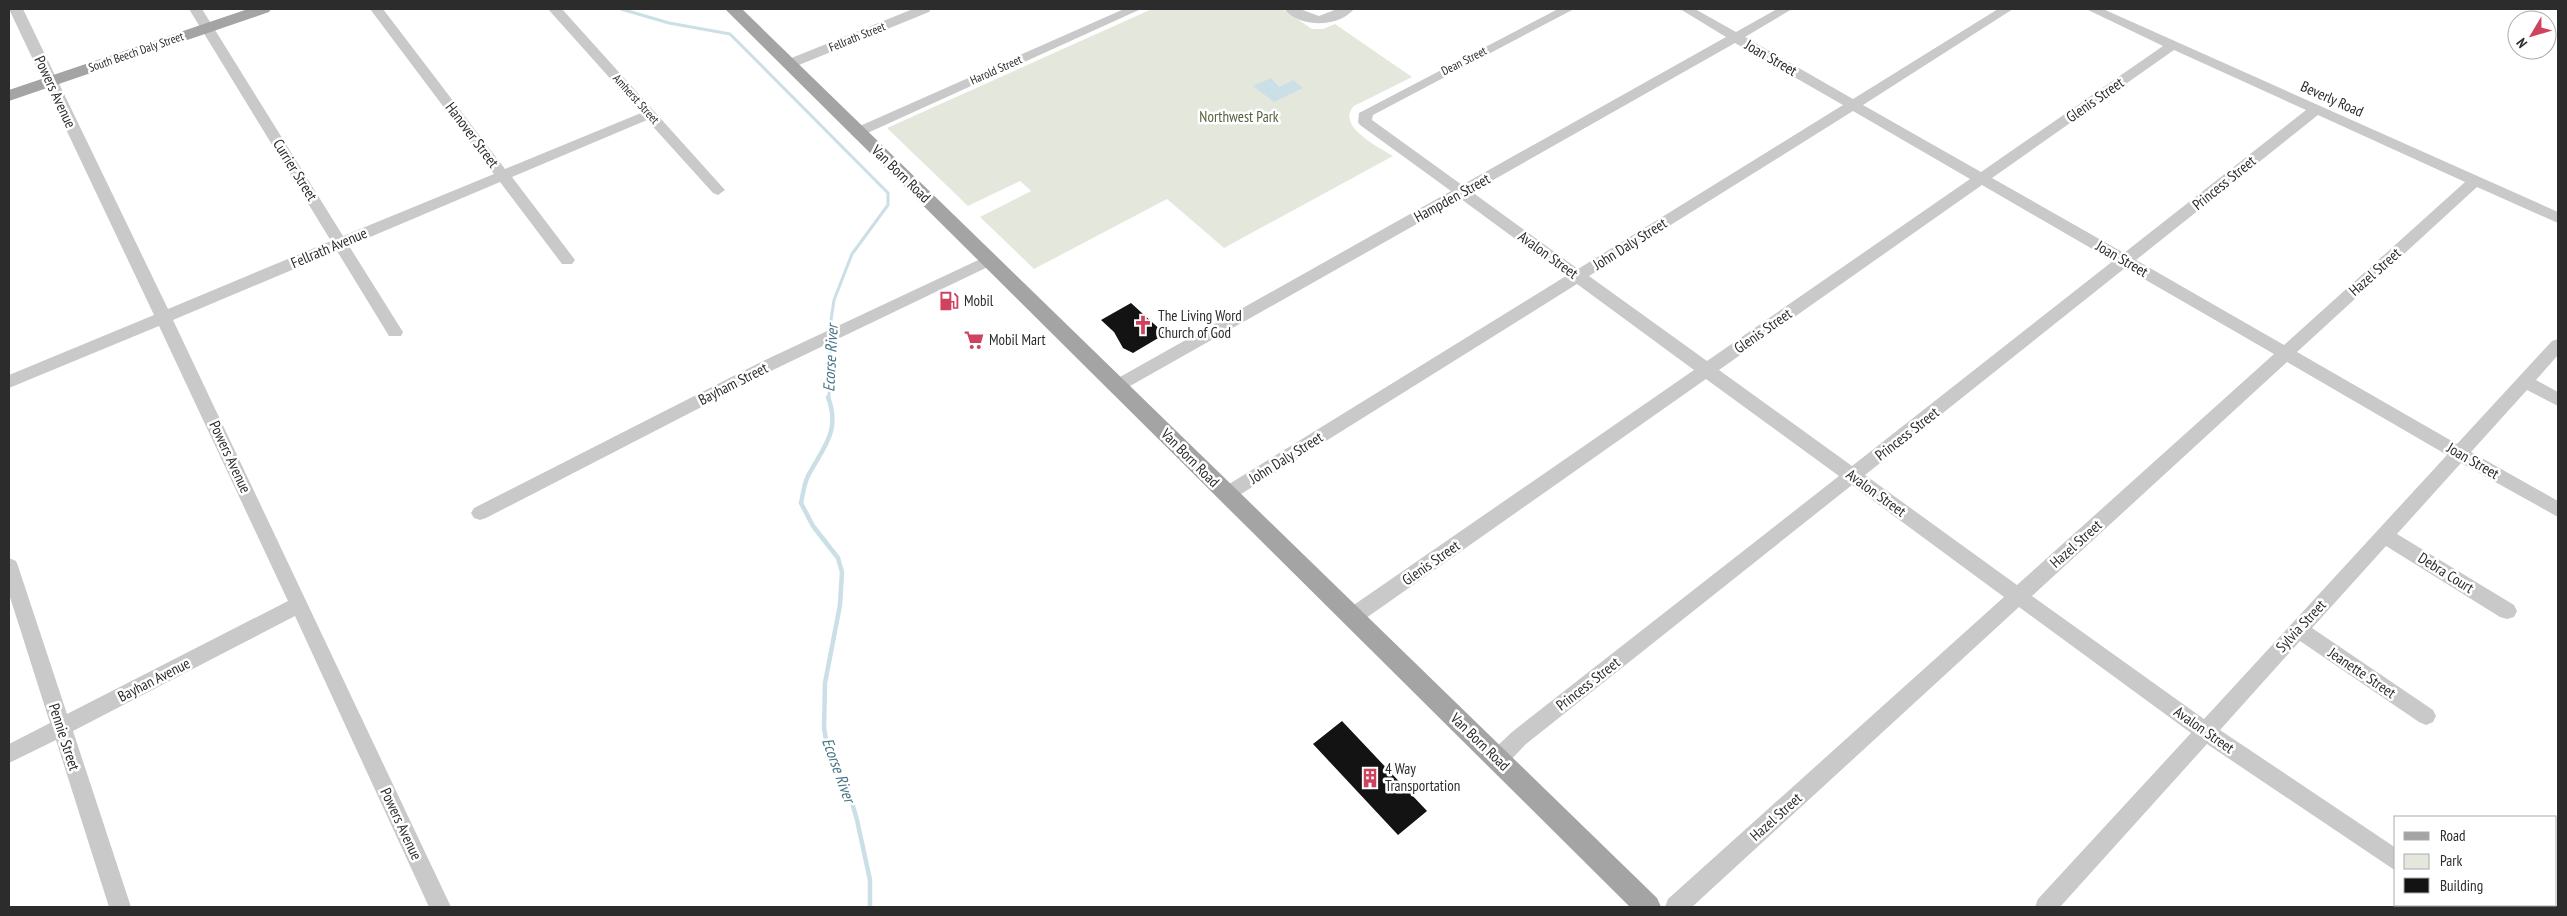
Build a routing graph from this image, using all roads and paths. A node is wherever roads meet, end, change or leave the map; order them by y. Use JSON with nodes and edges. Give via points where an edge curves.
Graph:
{"nodes":[{"id":1,"x":16,"y":9,"type":"edge"},
{"id":2,"x":195,"y":9,"type":"edge"},
{"id":3,"x":262,"y":9,"type":"edge"},
{"id":4,"x":376,"y":9,"type":"edge"},
{"id":5,"x":555,"y":9,"type":"edge"},
{"id":6,"x":733,"y":9,"type":"edge"},
{"id":7,"x":924,"y":9,"type":"edge"},
{"id":8,"x":1134,"y":9,"type":"edge"},
{"id":9,"x":1291,"y":9,"type":"edge"},
{"id":10,"x":1347,"y":9,"type":"edge"},
{"id":11,"x":1567,"y":9,"type":"edge"},
{"id":12,"x":1686,"y":9,"type":"edge"},
{"id":13,"x":1786,"y":9,"type":"edge"},
{"id":14,"x":2007,"y":9,"type":"edge"},
{"id":15,"x":2093,"y":9,"type":"edge"},
{"id":16,"x":207,"y":28,"type":"junction"},
{"id":17,"x":1735,"y":37,"type":"junction"},
{"id":18,"x":2173,"y":45,"type":"junction"},
{"id":19,"x":789,"y":64,"type":"junction"},
{"id":20,"x":50,"y":82,"type":"junction"},
{"id":21,"x":9,"y":96,"type":"edge"},
{"id":22,"x":1853,"y":105,"type":"junction"},
{"id":23,"x":2317,"y":110,"type":"junction"},
{"id":24,"x":650,"y":114,"type":"junction"},
{"id":25,"x":1364,"y":116,"type":"joint"},
{"id":26,"x":858,"y":132,"type":"junction"},
{"id":27,"x":502,"y":175,"type":"junction"},
{"id":28,"x":1982,"y":179,"type":"junction"},
{"id":29,"x":2475,"y":181,"type":"junction"},
{"id":30,"x":718,"y":190,"type":"dead end"},
{"id":31,"x":1462,"y":192,"type":"junction"},
{"id":32,"x":2558,"y":218,"type":"edge"},
{"id":33,"x":341,"y":243,"type":"junction"},
{"id":34,"x":567,"y":260,"type":"dead end"},
{"id":35,"x":989,"y":260,"type":"junction"},
{"id":36,"x":2126,"y":261,"type":"junction"},
{"id":37,"x":1578,"y":276,"type":"junction"},
{"id":38,"x":164,"y":317,"type":"junction"},
{"id":39,"x":394,"y":332,"type":"dead end"},
{"id":40,"x":2558,"y":345,"type":"edge"},
{"id":41,"x":2286,"y":353,"type":"junction"},
{"id":42,"x":1707,"y":370,"type":"junction"},
{"id":43,"x":9,"y":382,"type":"edge"},
{"id":44,"x":2526,"y":382,"type":"junction"},
{"id":45,"x":1117,"y":386,"type":"junction"},
{"id":46,"x":2558,"y":400,"type":"edge"},
{"id":47,"x":2459,"y":453,"type":"junction"},
{"id":48,"x":1853,"y":476,"type":"junction"},
{"id":49,"x":1227,"y":494,"type":"junction"},
{"id":50,"x":2558,"y":510,"type":"edge"},
{"id":51,"x":480,"y":513,"type":"dead end"},
{"id":52,"x":2384,"y":535,"type":"junction"},
{"id":53,"x":9,"y":566,"type":"edge"},
{"id":54,"x":2018,"y":596,"type":"junction"},
{"id":55,"x":299,"y":605,"type":"junction"},
{"id":56,"x":2507,"y":611,"type":"dead end"},
{"id":57,"x":1352,"y":617,"type":"junction"},
{"id":58,"x":2298,"y":629,"type":"junction"},
{"id":59,"x":2426,"y":716,"type":"dead end"},
{"id":60,"x":61,"y":727,"type":"junction"},
{"id":61,"x":2205,"y":731,"type":"junction"},
{"id":62,"x":9,"y":754,"type":"edge"},
{"id":63,"x":1498,"y":759,"type":"junction"},
{"id":64,"x":2394,"y":860,"type":"edge"},
{"id":65,"x":120,"y":907,"type":"edge"},
{"id":66,"x":440,"y":907,"type":"edge"},
{"id":67,"x":1648,"y":907,"type":"edge"},
{"id":68,"x":1676,"y":907,"type":"edge"},
{"id":69,"x":2046,"y":907,"type":"edge"}],
"edges":[{"from":1,"to":20,"type":"street","name":"Powers Avenue"},
{"from":2,"to":16,"type":"street","name":"Currier Street"},
{"from":3,"to":16,"type":"main road","name":"South Beech Daly Street"},
{"from":4,"to":27,"type":"street","name":"Hanover Street"},
{"from":5,"to":24,"type":"street","name":"Amherst Street"},
{"from":6,"to":19,"type":"main road","name":"Van Born Road"},
{"from":7,"to":19,"type":"street","name":"Fellrath Street"},
{"from":8,"to":26,"type":"street","name":"Harold Street"},
{"from":9,"to":10,"type":"street","via":[[1306,19],[1322,20]]},
{"from":11,"to":25,"type":"street","name":"Dean Street","via":[[1366,112]]},
{"from":12,"to":17,"type":"street","name":"Joan Street"},
{"from":13,"to":17,"type":"street","name":"Hampden Street"},
{"from":14,"to":22,"type":"street","name":"John Daly Street"},
{"from":15,"to":18,"type":"street","name":"Beverly Road"},
{"from":16,"to":20,"type":"main road","name":"South Beech Daly Street"},
{"from":16,"to":33,"type":"street","name":"Currier Street"},
{"from":17,"to":22,"type":"street","name":"Joan Street"},
{"from":17,"to":31,"type":"street","name":"Hampden Street"},
{"from":18,"to":23,"type":"street","name":"Beverly Road"},
{"from":18,"to":28,"type":"street","name":"Glenis Street"},
{"from":19,"to":26,"type":"main road","name":"Van Born Road"},
{"from":20,"to":21,"type":"main road","name":"South Beech Daly Street"},
{"from":20,"to":38,"type":"street","name":"Powers Avenue"},
{"from":22,"to":28,"type":"street","name":"Joan Street"},
{"from":22,"to":37,"type":"street","name":"John Daly Street"},
{"from":23,"to":29,"type":"street","name":"Beverly Road"},
{"from":23,"to":36,"type":"street","name":"Princess Street"},
{"from":24,"to":27,"type":"street","name":"Fellrath Avenue"},
{"from":24,"to":30,"type":"street","name":"Amherst Street"},
{"from":25,"to":31,"type":"street","name":"Avalon Street","via":[[1367,124]]},
{"from":26,"to":35,"type":"main road","name":"Van Born Road"},
{"from":27,"to":33,"type":"street","name":"Fellrath Avenue"},
{"from":27,"to":34,"type":"street","name":"Hanover Street"},
{"from":28,"to":36,"type":"street","name":"Joan Street"},
{"from":28,"to":42,"type":"street","name":"Glenis Street"},
{"from":29,"to":32,"type":"street","name":"Beverly Road"},
{"from":29,"to":41,"type":"street","name":"Hazel Street"},
{"from":31,"to":37,"type":"street","name":"Avalon Street"},
{"from":31,"to":45,"type":"street","name":"Hampden Street"},
{"from":33,"to":38,"type":"street","name":"Fellrath Avenue"},
{"from":33,"to":39,"type":"street","name":"Currier Street"},
{"from":35,"to":45,"type":"main road","name":"Van Born Road"},
{"from":35,"to":51,"type":"street","name":"Bayham Street","via":[[767,366]]},
{"from":36,"to":41,"type":"street","name":"Joan Street"},
{"from":36,"to":48,"type":"street","name":"Princess Street"},
{"from":37,"to":42,"type":"street","name":"Avalon Street"},
{"from":37,"to":49,"type":"street","name":"John Daly Street"},
{"from":38,"to":43,"type":"street","name":"Fellrath Avenue"},
{"from":38,"to":55,"type":"street","name":"Powers Avenue"},
{"from":40,"to":44,"type":"street","name":"Sylvia Street"},
{"from":41,"to":47,"type":"street","name":"Joan Street"},
{"from":41,"to":54,"type":"street","name":"Hazel Street"},
{"from":42,"to":48,"type":"street","name":"Avalon Street"},
{"from":42,"to":57,"type":"street","name":"Glenis Street"},
{"from":44,"to":46,"type":"street"},
{"from":44,"to":47,"type":"street","name":"Sylvia Street"},
{"from":45,"to":49,"type":"main road","name":"Van Born Road"},
{"from":47,"to":50,"type":"street","name":"Joan Street"},
{"from":47,"to":52,"type":"street","name":"Sylvia Street"},
{"from":48,"to":54,"type":"street","name":"Avalon Street"},
{"from":48,"to":63,"type":"street","name":"Princess Street","via":[[1519,738]]},
{"from":49,"to":57,"type":"main road","name":"Van Born Road"},
{"from":52,"to":56,"type":"street","name":"Debra Court"},
{"from":52,"to":58,"type":"street","name":"Sylvia Street"},
{"from":53,"to":60,"type":"street","name":"Pennie Street"},
{"from":54,"to":61,"type":"street","name":"Avalon Street"},
{"from":54,"to":68,"type":"street","name":"Hazel Street"},
{"from":55,"to":60,"type":"street","name":"Bayhan Avenue"},
{"from":55,"to":66,"type":"street","name":"Powers Avenue"},
{"from":57,"to":63,"type":"main road","name":"Van Born Road"},
{"from":58,"to":59,"type":"street","name":"Jeanette Street"},
{"from":58,"to":61,"type":"street","name":"Sylvia Street"},
{"from":60,"to":62,"type":"street","name":"Bayhan Avenue"},
{"from":60,"to":65,"type":"street","name":"Pennie Street"},
{"from":61,"to":64,"type":"street","name":"Avalon Street"},
{"from":61,"to":69,"type":"street","name":"Sylvia Street"},
{"from":63,"to":67,"type":"main road","name":"Van Born Road"}]}
